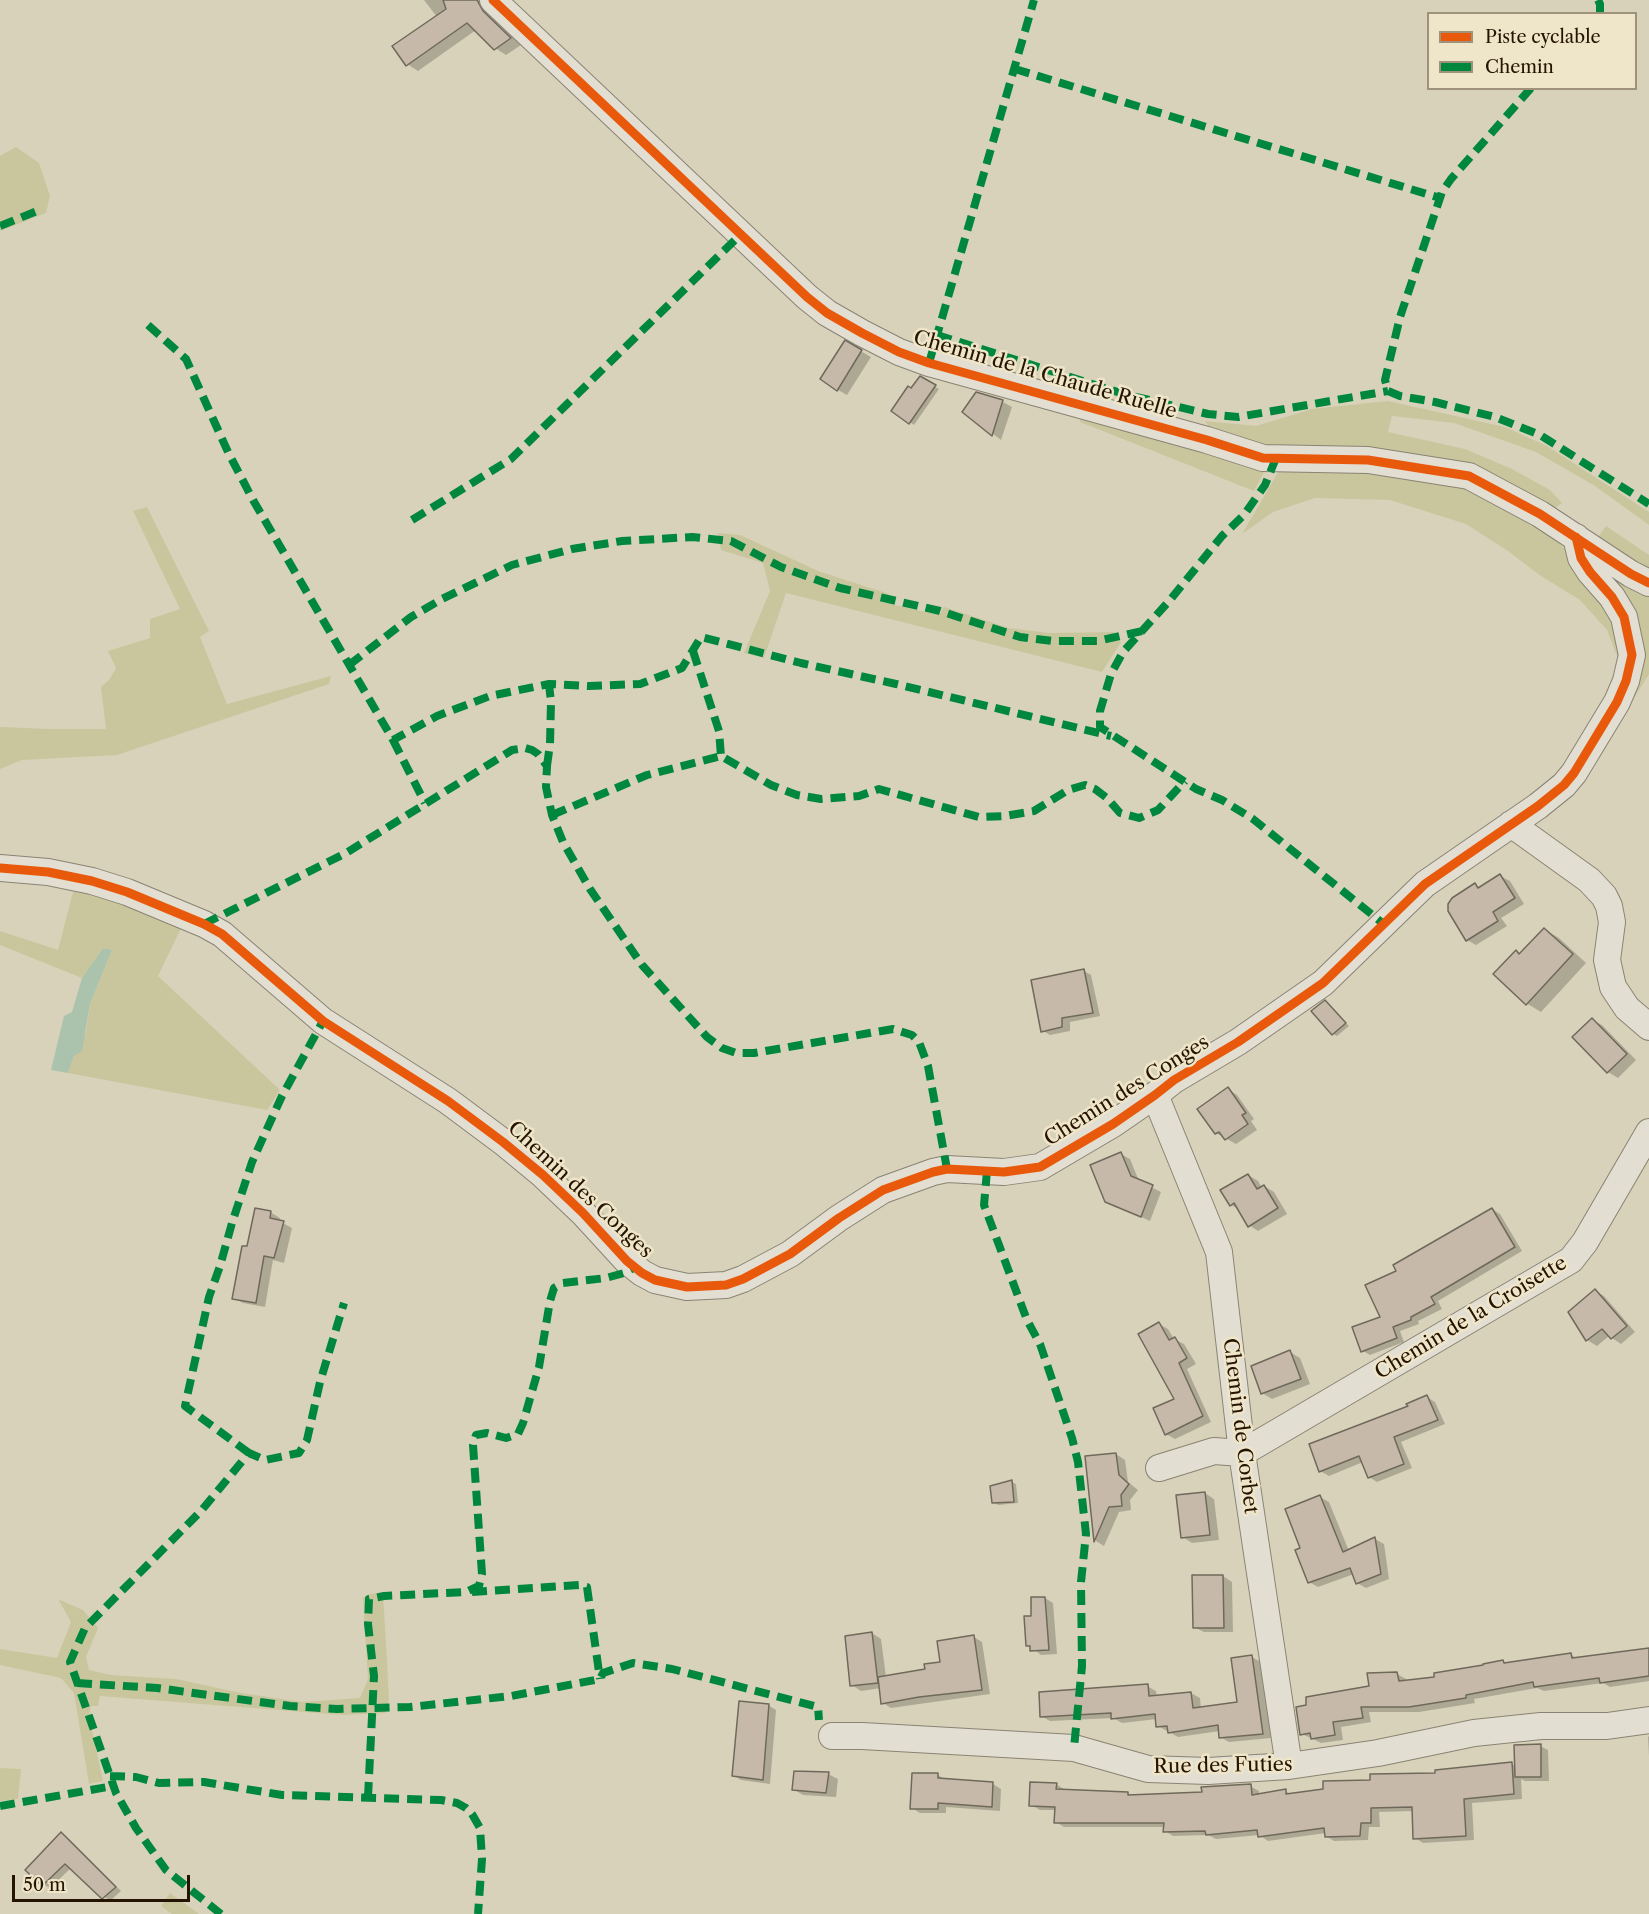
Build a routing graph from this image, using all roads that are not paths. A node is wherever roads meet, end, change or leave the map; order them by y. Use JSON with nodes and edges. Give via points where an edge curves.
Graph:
{"nodes":[{"id":1,"x":493,"y":0,"type":"edge"},
{"id":2,"x":1576,"y":537,"type":"junction"},
{"id":3,"x":1649,"y":583,"type":"edge"},
{"id":4,"x":1511,"y":824,"type":"junction"},
{"id":5,"x":0,"y":868,"type":"edge"},
{"id":6,"x":1649,"y":1027,"type":"edge"},
{"id":7,"x":1155,"y":1095,"type":"junction"},
{"id":8,"x":1649,"y":1132,"type":"edge"},
{"id":9,"x":1242,"y":1453,"type":"junction"},
{"id":10,"x":1159,"y":1468,"type":"dead end"},
{"id":11,"x":1649,"y":1720,"type":"edge"},
{"id":12,"x":832,"y":1736,"type":"dead end"},
{"id":13,"x":1289,"y":1766,"type":"junction"}],
"edges":[{"from":1,"to":2,"type":"street","name":"Chemin de la Chaude Ruelle","via":[[807,297],[899,352],[1263,458],[1368,460],[1469,476]]},
{"from":2,"to":3,"type":"street","name":"Chemin de la Chaude Ruelle"},
{"from":2,"to":4,"type":"street","name":"Chemin des Conges","via":[[1581,558],[1624,617],[1632,655],[1629,672],[1617,702],[1574,773]]},
{"from":4,"to":6,"type":"street","via":[[1589,880],[1604,896],[1612,922],[1607,960],[1613,987],[1627,1008]]},
{"from":4,"to":7,"type":"street","name":"Chemin des Conges","via":[[1425,884],[1323,983]]},
{"from":5,"to":7,"type":"street","name":"Chemin des Conges","via":[[92,880],[222,934],[323,1021],[448,1101],[503,1142],[583,1213],[627,1261],[642,1273],[670,1285],[704,1288],[743,1279],[790,1254],[883,1190],[933,1172],[1004,1173],[1040,1167]]},
{"from":7,"to":9,"type":"street","name":"Chemin de Corbet","via":[[1219,1252]]},
{"from":8,"to":9,"type":"street","name":"Chemin de la Croisette","via":[[1571,1260]]},
{"from":9,"to":10,"type":"street","via":[[1214,1451]]},
{"from":9,"to":13,"type":"street","name":"Chemin de Corbet"},
{"from":11,"to":13,"type":"street","name":"Rue des Futies","via":[[1474,1733]]},
{"from":12,"to":13,"type":"street","name":"Rue des Futies","via":[[1074,1748],[1148,1769],[1208,1771]]}]}
